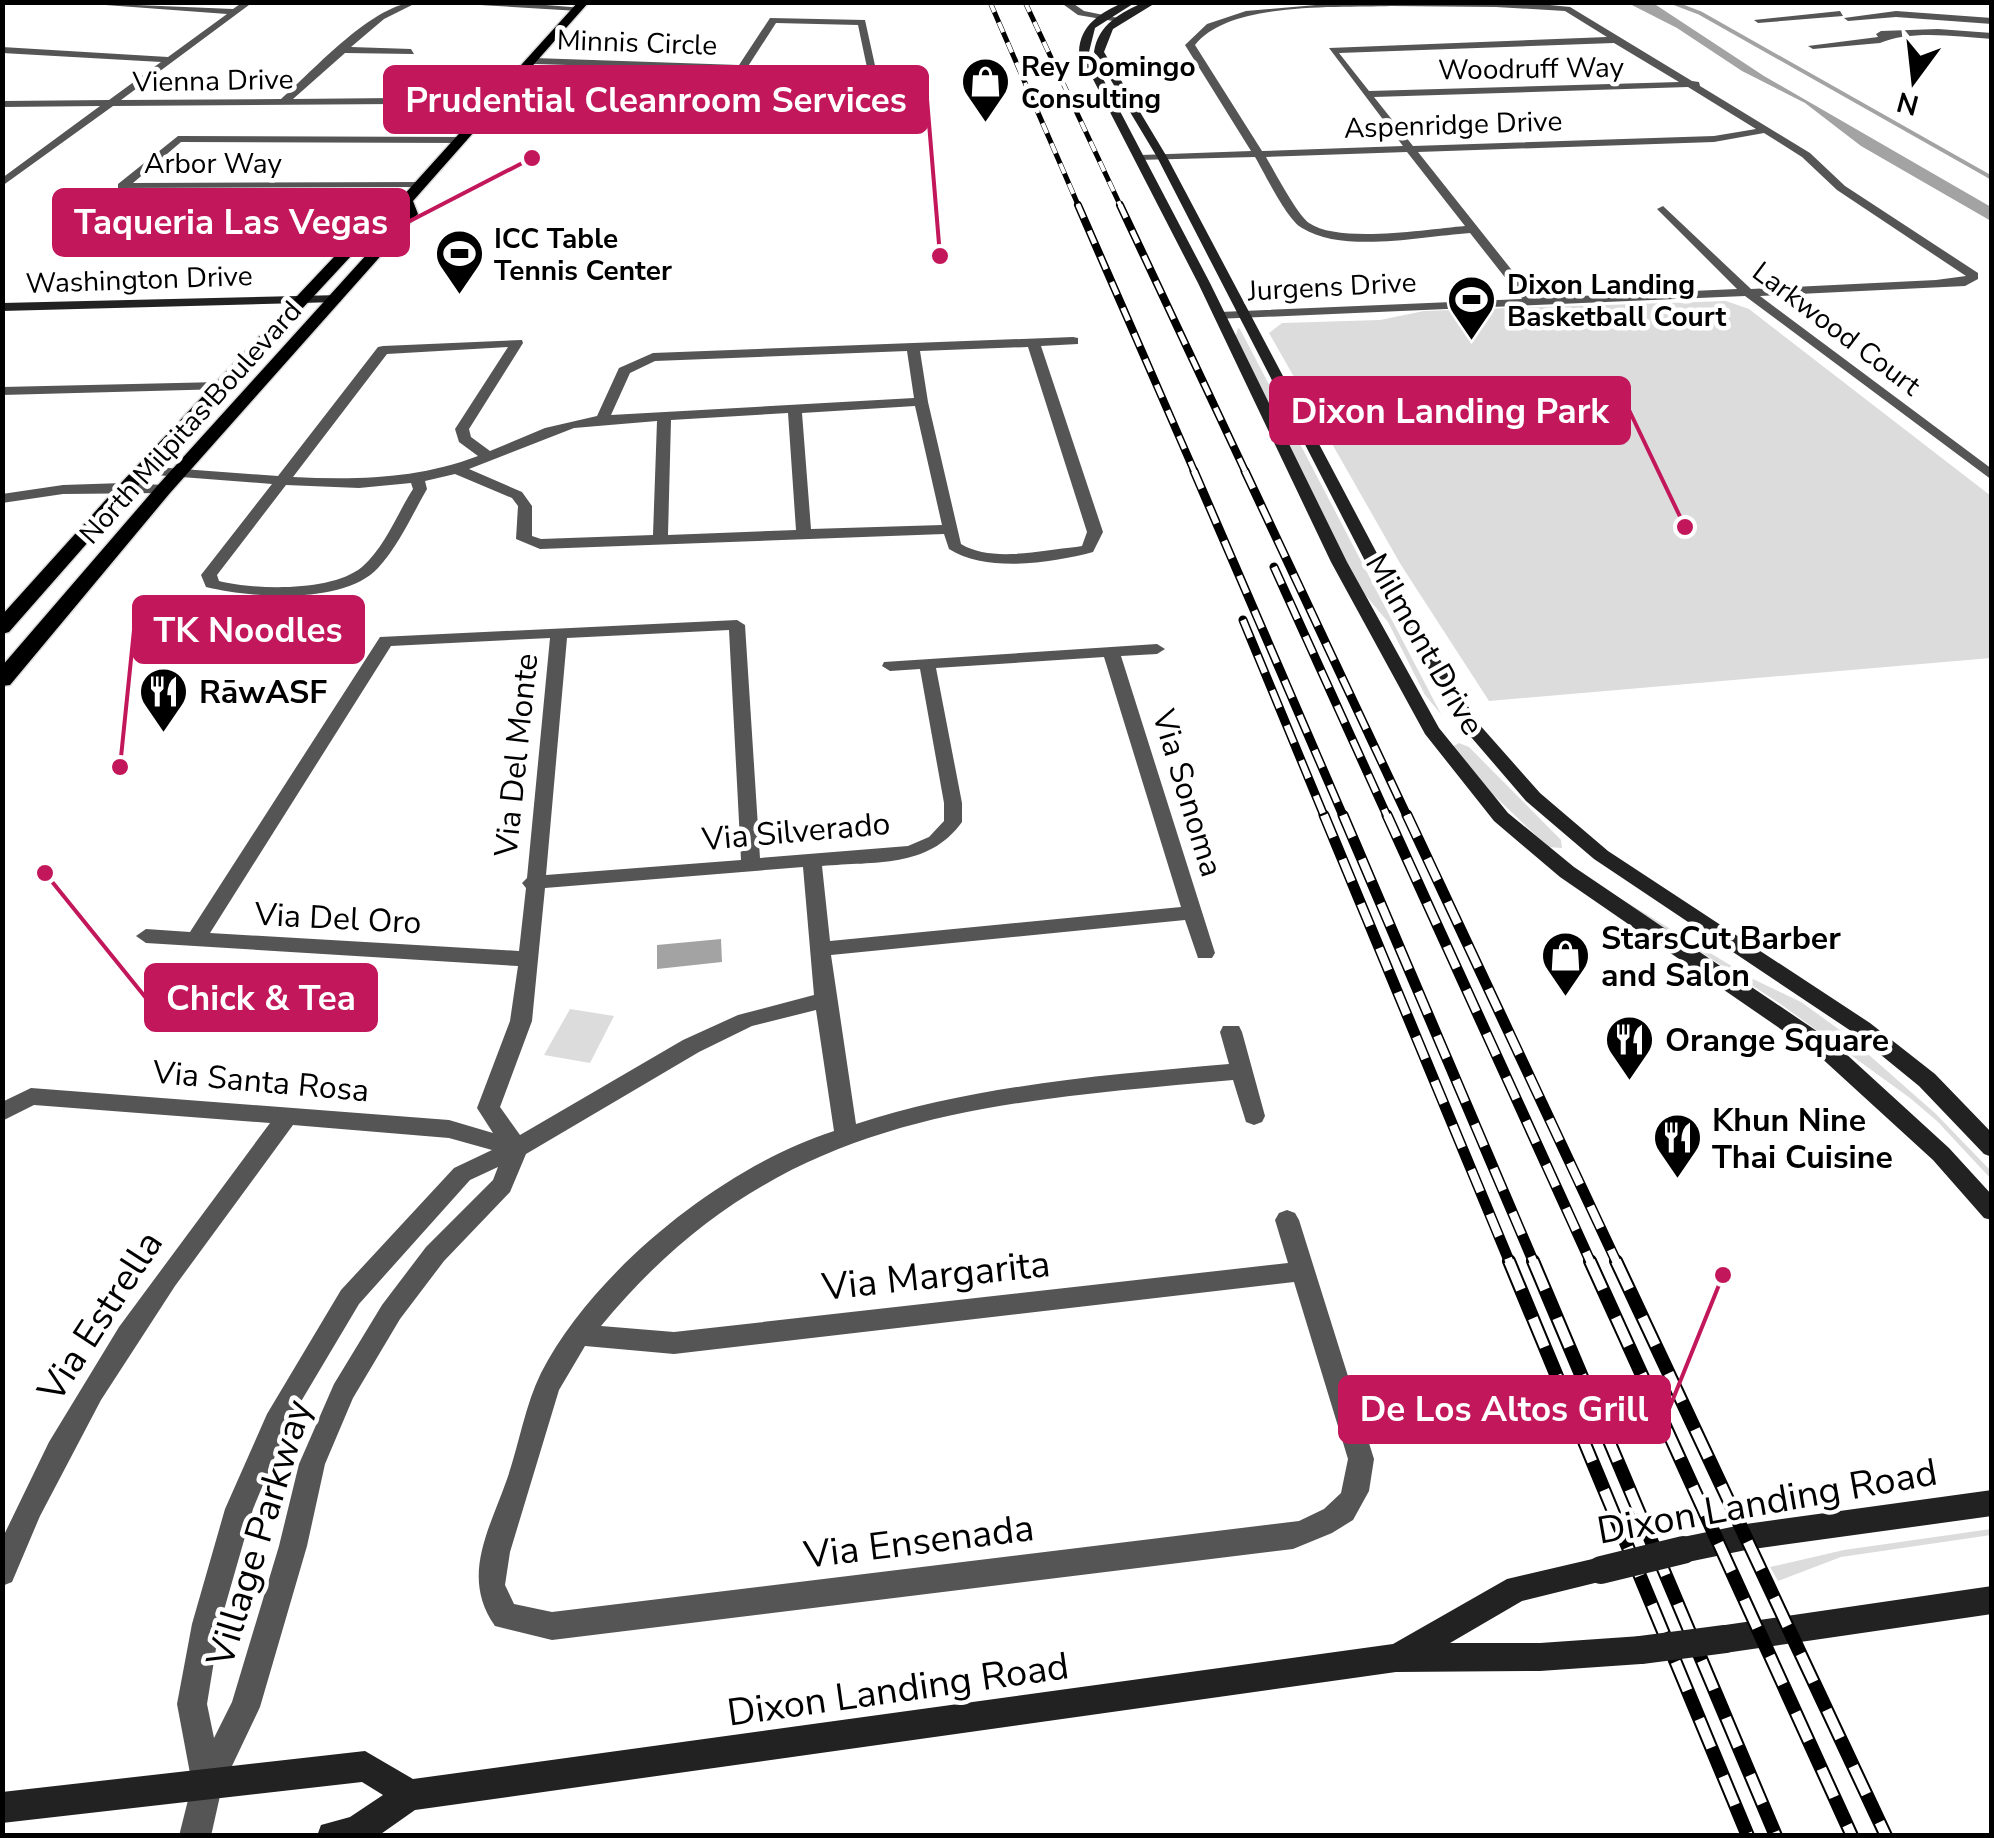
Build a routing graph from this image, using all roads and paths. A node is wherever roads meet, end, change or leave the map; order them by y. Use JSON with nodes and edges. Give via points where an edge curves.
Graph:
{"nodes":[{"id":1,"x":69,"y":2,"type":"edge"},
{"id":2,"x":249,"y":2,"type":"edge"},
{"id":3,"x":414,"y":2,"type":"edge"},
{"id":4,"x":433,"y":2,"type":"edge"},
{"id":5,"x":1064,"y":2,"type":"edge"},
{"id":6,"x":1132,"y":2,"type":"edge"},
{"id":7,"x":1153,"y":2,"type":"edge"},
{"id":8,"x":1818,"y":2,"type":"edge"},
{"id":9,"x":581,"y":5,"type":"edge"},
{"id":10,"x":232,"y":12,"type":"junction"},
{"id":11,"x":1103,"y":16,"type":"junction"},
{"id":12,"x":1844,"y":16,"type":"junction"},
{"id":13,"x":1119,"y":19,"type":"junction"},
{"id":14,"x":1758,"y":20,"type":"dead end"},
{"id":15,"x":1992,"y":20,"type":"edge"},
{"id":16,"x":1880,"y":34,"type":"junction"},
{"id":17,"x":1992,"y":36,"type":"edge"},
{"id":18,"x":1616,"y":40,"type":"junction"},
{"id":19,"x":1813,"y":46,"type":"dead end"},
{"id":20,"x":2,"y":50,"type":"edge"},
{"id":21,"x":343,"y":50,"type":"junction"},
{"id":22,"x":411,"y":52,"type":"dead end"},
{"id":23,"x":168,"y":60,"type":"junction"},
{"id":24,"x":534,"y":61,"type":"junction"},
{"id":25,"x":738,"y":67,"type":"junction"},
{"id":26,"x":1696,"y":84,"type":"junction"},
{"id":27,"x":1366,"y":94,"type":"junction"},
{"id":28,"x":423,"y":97,"type":"dead end"},
{"id":29,"x":282,"y":102,"type":"junction"},
{"id":30,"x":2,"y":104,"type":"edge"},
{"id":31,"x":111,"y":104,"type":"junction"},
{"id":32,"x":1766,"y":130,"type":"junction"},
{"id":33,"x":462,"y":140,"type":"junction"},
{"id":34,"x":1406,"y":146,"type":"junction"},
{"id":35,"x":1258,"y":153,"type":"junction"},
{"id":36,"x":1162,"y":157,"type":"junction"},
{"id":37,"x":1141,"y":158,"type":"junction"},
{"id":38,"x":2,"y":164,"type":"edge"},
{"id":39,"x":28,"y":164,"type":"junction"},
{"id":40,"x":2,"y":183,"type":"edge"},
{"id":41,"x":422,"y":184,"type":"junction"},
{"id":42,"x":406,"y":201,"type":"junction"},
{"id":43,"x":1662,"y":209,"type":"dead end"},
{"id":44,"x":1475,"y":229,"type":"junction"},
{"id":45,"x":1747,"y":292,"type":"junction"},
{"id":46,"x":337,"y":298,"type":"junction"},
{"id":47,"x":301,"y":299,"type":"junction"},
{"id":48,"x":1531,"y":302,"type":"junction"},
{"id":49,"x":2,"y":308,"type":"edge"},
{"id":50,"x":1245,"y":315,"type":"junction"},
{"id":51,"x":1220,"y":316,"type":"junction"},
{"id":52,"x":1073,"y":341,"type":"dead end"},
{"id":53,"x":1033,"y":342,"type":"junction"},
{"id":54,"x":914,"y":347,"type":"junction"},
{"id":55,"x":220,"y":386,"type":"junction"},
{"id":56,"x":2,"y":391,"type":"edge"},
{"id":57,"x":921,"y":402,"type":"junction"},
{"id":58,"x":795,"y":408,"type":"junction"},
{"id":59,"x":664,"y":415,"type":"junction"},
{"id":60,"x":602,"y":419,"type":"junction"},
{"id":61,"x":484,"y":454,"type":"junction"},
{"id":62,"x":454,"y":468,"type":"junction"},
{"id":63,"x":142,"y":470,"type":"junction"},
{"id":64,"x":180,"y":471,"type":"junction"},
{"id":65,"x":1992,"y":476,"type":"edge"},
{"id":66,"x":282,"y":478,"type":"junction"},
{"id":67,"x":417,"y":478,"type":"junction"},
{"id":68,"x":126,"y":487,"type":"junction"},
{"id":69,"x":164,"y":489,"type":"junction"},
{"id":70,"x":2,"y":499,"type":"edge"},
{"id":71,"x":947,"y":528,"type":"junction"},
{"id":72,"x":804,"y":534,"type":"junction"},
{"id":73,"x":660,"y":540,"type":"junction"},
{"id":74,"x":2,"y":628,"type":"edge"},
{"id":75,"x":558,"y":632,"type":"junction"},
{"id":76,"x":1157,"y":649,"type":"dead end"},
{"id":77,"x":1111,"y":652,"type":"junction"},
{"id":78,"x":926,"y":663,"type":"junction"},
{"id":79,"x":890,"y":666,"type":"dead end"},
{"id":80,"x":2,"y":680,"type":"edge"},
{"id":81,"x":812,"y":859,"type":"junction"},
{"id":82,"x":751,"y":864,"type":"junction"},
{"id":83,"x":532,"y":884,"type":"junction"},
{"id":84,"x":1192,"y":913,"type":"junction"},
{"id":85,"x":146,"y":936,"type":"dead end"},
{"id":86,"x":196,"y":940,"type":"junction"},
{"id":87,"x":820,"y":949,"type":"junction"},
{"id":88,"x":1205,"y":953,"type":"dead end"},
{"id":89,"x":527,"y":959,"type":"junction"},
{"id":90,"x":825,"y":1000,"type":"junction"},
{"id":91,"x":1231,"y":1032,"type":"dead end"},
{"id":92,"x":1241,"y":1072,"type":"junction"},
{"id":93,"x":2,"y":1113,"type":"edge"},
{"id":94,"x":288,"y":1116,"type":"junction"},
{"id":95,"x":1254,"y":1116,"type":"dead end"},
{"id":96,"x":846,"y":1134,"type":"junction"},
{"id":97,"x":517,"y":1148,"type":"junction"},
{"id":98,"x":1992,"y":1148,"type":"edge"},
{"id":99,"x":1992,"y":1210,"type":"edge"},
{"id":100,"x":1287,"y":1220,"type":"dead end"},
{"id":101,"x":1302,"y":1271,"type":"junction"},
{"id":102,"x":577,"y":1335,"type":"junction"},
{"id":103,"x":1992,"y":1503,"type":"edge"},
{"id":104,"x":2,"y":1573,"type":"edge"},
{"id":105,"x":1992,"y":1600,"type":"edge"},
{"id":106,"x":1396,"y":1658,"type":"junction"},
{"id":107,"x":207,"y":1784,"type":"junction"},
{"id":108,"x":410,"y":1795,"type":"junction"},
{"id":109,"x":2,"y":1808,"type":"edge"},
{"id":110,"x":195,"y":1836,"type":"edge"},
{"id":111,"x":332,"y":1836,"type":"edge"}],
"edges":[{"from":1,"to":10,"type":"street"},
{"from":2,"to":10,"type":"street"},
{"from":3,"to":21,"type":"street","via":[[381,17]]},
{"from":4,"to":9,"type":"street"},
{"from":5,"to":11,"type":"street"},
{"from":6,"to":11,"type":"street"},
{"from":7,"to":13,"type":"street"},
{"from":8,"to":12,"type":"street"},
{"from":9,"to":24,"type":"main road","name":"North Milpitas Boulevard"},
{"from":10,"to":23,"type":"street"},
{"from":11,"to":13,"type":"street"},
{"from":11,"to":37,"type":"street","name":"Milmont Drive","via":[[1086,33],[1084,52]]},
{"from":12,"to":14,"type":"street"},
{"from":12,"to":15,"type":"street"},
{"from":12,"to":16,"type":"street"},
{"from":13,"to":36,"type":"street","name":"Milmont Drive","via":[[1103,34],[1099,52]]},
{"from":16,"to":17,"type":"street"},
{"from":16,"to":19,"type":"street","via":[[1880,40]]},
{"from":18,"to":26,"type":"street"},
{"from":18,"to":27,"type":"street","via":[[1332,50]]},
{"from":18,"to":35,"type":"street","via":[[1567,10],[1526,4],[1296,7],[1221,20],[1190,45]]},
{"from":20,"to":23,"type":"street"},
{"from":21,"to":22,"type":"street"},
{"from":21,"to":29,"type":"street"},
{"from":23,"to":31,"type":"street"},
{"from":24,"to":25,"type":"street","name":"Minnis Circle"},
{"from":24,"to":33,"type":"main road","name":"North Milpitas Boulevard"},
{"from":25,"to":25,"type":"street","name":"Minnis Circle","via":[[706,122],[883,118],[862,22],[773,20]]},
{"from":26,"to":27,"type":"street","name":"Woodruff Way"},
{"from":26,"to":32,"type":"street"},
{"from":27,"to":34,"type":"street"},
{"from":28,"to":29,"type":"street","name":"Vienna Drive"},
{"from":29,"to":31,"type":"street","name":"Vienna Drive"},
{"from":30,"to":31,"type":"street","name":"Vienna Drive"},
{"from":31,"to":39,"type":"street"},
{"from":32,"to":34,"type":"street","name":"Aspenridge Drive","via":[[1714,139]]},
{"from":32,"to":45,"type":"street","name":"Jurgens Drive","via":[[1974,276],[1965,282]]},
{"from":33,"to":41,"type":"main road","name":"North Milpitas Boulevard"},
{"from":33,"to":41,"type":"street","name":"Arbor Way","via":[[178,139],[122,186]]},
{"from":34,"to":35,"type":"street","name":"Aspenridge Drive"},
{"from":34,"to":44,"type":"street"},
{"from":35,"to":36,"type":"street","name":"Aspenridge Drive"},
{"from":35,"to":44,"type":"street","via":[[1303,225],[1322,234]]},
{"from":36,"to":37,"type":"street","name":"Aspenridge Drive"},
{"from":36,"to":50,"type":"street","name":"Milmont Drive"},
{"from":37,"to":51,"type":"street","name":"Milmont Drive"},
{"from":38,"to":39,"type":"street"},
{"from":39,"to":40,"type":"street"},
{"from":41,"to":42,"type":"main road","name":"North Milpitas Boulevard"},
{"from":42,"to":46,"type":"main road","name":"North Milpitas Boulevard","via":[[413,211]]},
{"from":42,"to":47,"type":"main road","name":"North Milpitas Boulevard","via":[[386,210]]},
{"from":43,"to":45,"type":"street","name":"Larkwood Court"},
{"from":44,"to":48,"type":"street"},
{"from":45,"to":48,"type":"street","name":"Jurgens Drive"},
{"from":45,"to":65,"type":"street","name":"Larkwood Court"},
{"from":46,"to":47,"type":"street","name":"Washington Drive"},
{"from":46,"to":64,"type":"main road","name":"North Milpitas Boulevard"},
{"from":47,"to":49,"type":"street","name":"Washington Drive"},
{"from":47,"to":55,"type":"main road","name":"North Milpitas Boulevard"},
{"from":48,"to":50,"type":"street","name":"Jurgens Drive"},
{"from":50,"to":51,"type":"street","name":"Jurgens Drive"},
{"from":50,"to":98,"type":"street","name":"Milmont Drive","via":[[1373,561],[1471,726],[1534,798],[1602,855],[1862,1028],[1927,1080]]},
{"from":51,"to":99,"type":"street","name":"Milmont Drive","via":[[1339,562],[1432,730],[1502,817],[1568,872],[1825,1048]]},
{"from":52,"to":53,"type":"street"},
{"from":53,"to":54,"type":"street"},
{"from":53,"to":71,"type":"street","via":[[1094,540],[1076,552],[978,557],[962,554]]},
{"from":54,"to":57,"type":"street"},
{"from":54,"to":60,"type":"street","via":[[643,359],[618,380]]},
{"from":55,"to":56,"type":"street"},
{"from":55,"to":63,"type":"main road","name":"North Milpitas Boulevard"},
{"from":57,"to":58,"type":"street"},
{"from":57,"to":71,"type":"street"},
{"from":58,"to":59,"type":"street"},
{"from":58,"to":72,"type":"street"},
{"from":59,"to":60,"type":"street"},
{"from":59,"to":73,"type":"street"},
{"from":60,"to":61,"type":"street"},
{"from":61,"to":62,"type":"street"},
{"from":61,"to":66,"type":"street","via":[[464,439],[462,429],[517,342],[383,350]]},
{"from":62,"to":67,"type":"street"},
{"from":62,"to":73,"type":"street","via":[[517,494],[525,506],[524,539]]},
{"from":63,"to":64,"type":"street"},
{"from":63,"to":68,"type":"main road","name":"North Milpitas Boulevard"},
{"from":64,"to":66,"type":"street"},
{"from":64,"to":69,"type":"main road","name":"North Milpitas Boulevard"},
{"from":66,"to":67,"type":"street"},
{"from":66,"to":67,"type":"street","via":[[209,575],[212,584],[253,591],[347,584],[372,567],[420,488]]},
{"from":68,"to":69,"type":"street"},
{"from":68,"to":70,"type":"street","via":[[41,490]]},
{"from":68,"to":74,"type":"main road","name":"North Milpitas Boulevard"},
{"from":69,"to":80,"type":"main road","name":"North Milpitas Boulevard"},
{"from":71,"to":72,"type":"street"},
{"from":72,"to":73,"type":"street"},
{"from":75,"to":82,"type":"street","via":[[737,626]]},
{"from":75,"to":83,"type":"street","name":"Via Del Monte"},
{"from":75,"to":86,"type":"street","via":[[386,640]]},
{"from":76,"to":77,"type":"street"},
{"from":77,"to":78,"type":"street"},
{"from":77,"to":84,"type":"street","name":"Via Sonoma"},
{"from":78,"to":79,"type":"street"},
{"from":78,"to":81,"type":"street","name":"Via Silverado","via":[[953,822],[936,840],[910,852]]},
{"from":81,"to":82,"type":"street","name":"Via Silverado"},
{"from":81,"to":87,"type":"street"},
{"from":82,"to":83,"type":"street","name":"Via Silverado"},
{"from":83,"to":89,"type":"street","name":"Via Del Monte"},
{"from":84,"to":87,"type":"street"},
{"from":84,"to":88,"type":"street","name":"Via Sonoma"},
{"from":85,"to":86,"type":"street","name":"Via Del Oro"},
{"from":86,"to":89,"type":"street","name":"Via Del Oro"},
{"from":87,"to":90,"type":"street"},
{"from":89,"to":97,"type":"street","name":"Via Del Monte","via":[[520,1021],[488,1108]]},
{"from":90,"to":96,"type":"street"},
{"from":90,"to":97,"type":"street","via":[[746,1020],[691,1046]]},
{"from":91,"to":92,"type":"street"},
{"from":92,"to":95,"type":"street"},
{"from":92,"to":96,"type":"street","via":[[1005,1092]]},
{"from":93,"to":94,"type":"street","name":"Via Santa Rosa","via":[[30,1096]]},
{"from":94,"to":97,"type":"street","name":"Via Santa Rosa","via":[[449,1129]]},
{"from":94,"to":104,"type":"street","name":"Via Estrella","via":[[114,1352]]},
{"from":96,"to":102,"type":"street","via":[[776,1162],[692,1218]]},
{"from":97,"to":107,"type":"street","name":"Village Parkway","via":[[502,1186],[390,1312],[343,1392],[312,1464],[245,1707]]},
{"from":97,"to":107,"type":"street","name":"Village Parkway","via":[[462,1174],[350,1297],[280,1414],[239,1510],[206,1624],[192,1704]]},
{"from":100,"to":101,"type":"street"},
{"from":101,"to":102,"type":"street","name":"Via Margarita","via":[[674,1343]]},
{"from":101,"to":102,"type":"street","name":"Via Ensenada","via":[[1361,1459],[1360,1488],[1341,1516],[1293,1536],[552,1626],[505,1616],[491,1594],[493,1562],[549,1383]]},
{"from":103,"to":106,"type":"street","name":"Dixon Landing Road","bridge":true,"via":[[1746,1537],[1517,1589]]},
{"from":105,"to":106,"type":"street","name":"Dixon Landing Road","bridge":true,"via":[[1642,1650]]},
{"from":106,"to":108,"type":"street","name":"Dixon Landing Road"},
{"from":107,"to":108,"type":"street","via":[[365,1766]]},
{"from":107,"to":109,"type":"street"},
{"from":107,"to":110,"type":"street"},
{"from":108,"to":111,"type":"street","name":"Dixon Landing Road","via":[[356,1832]]}]}
